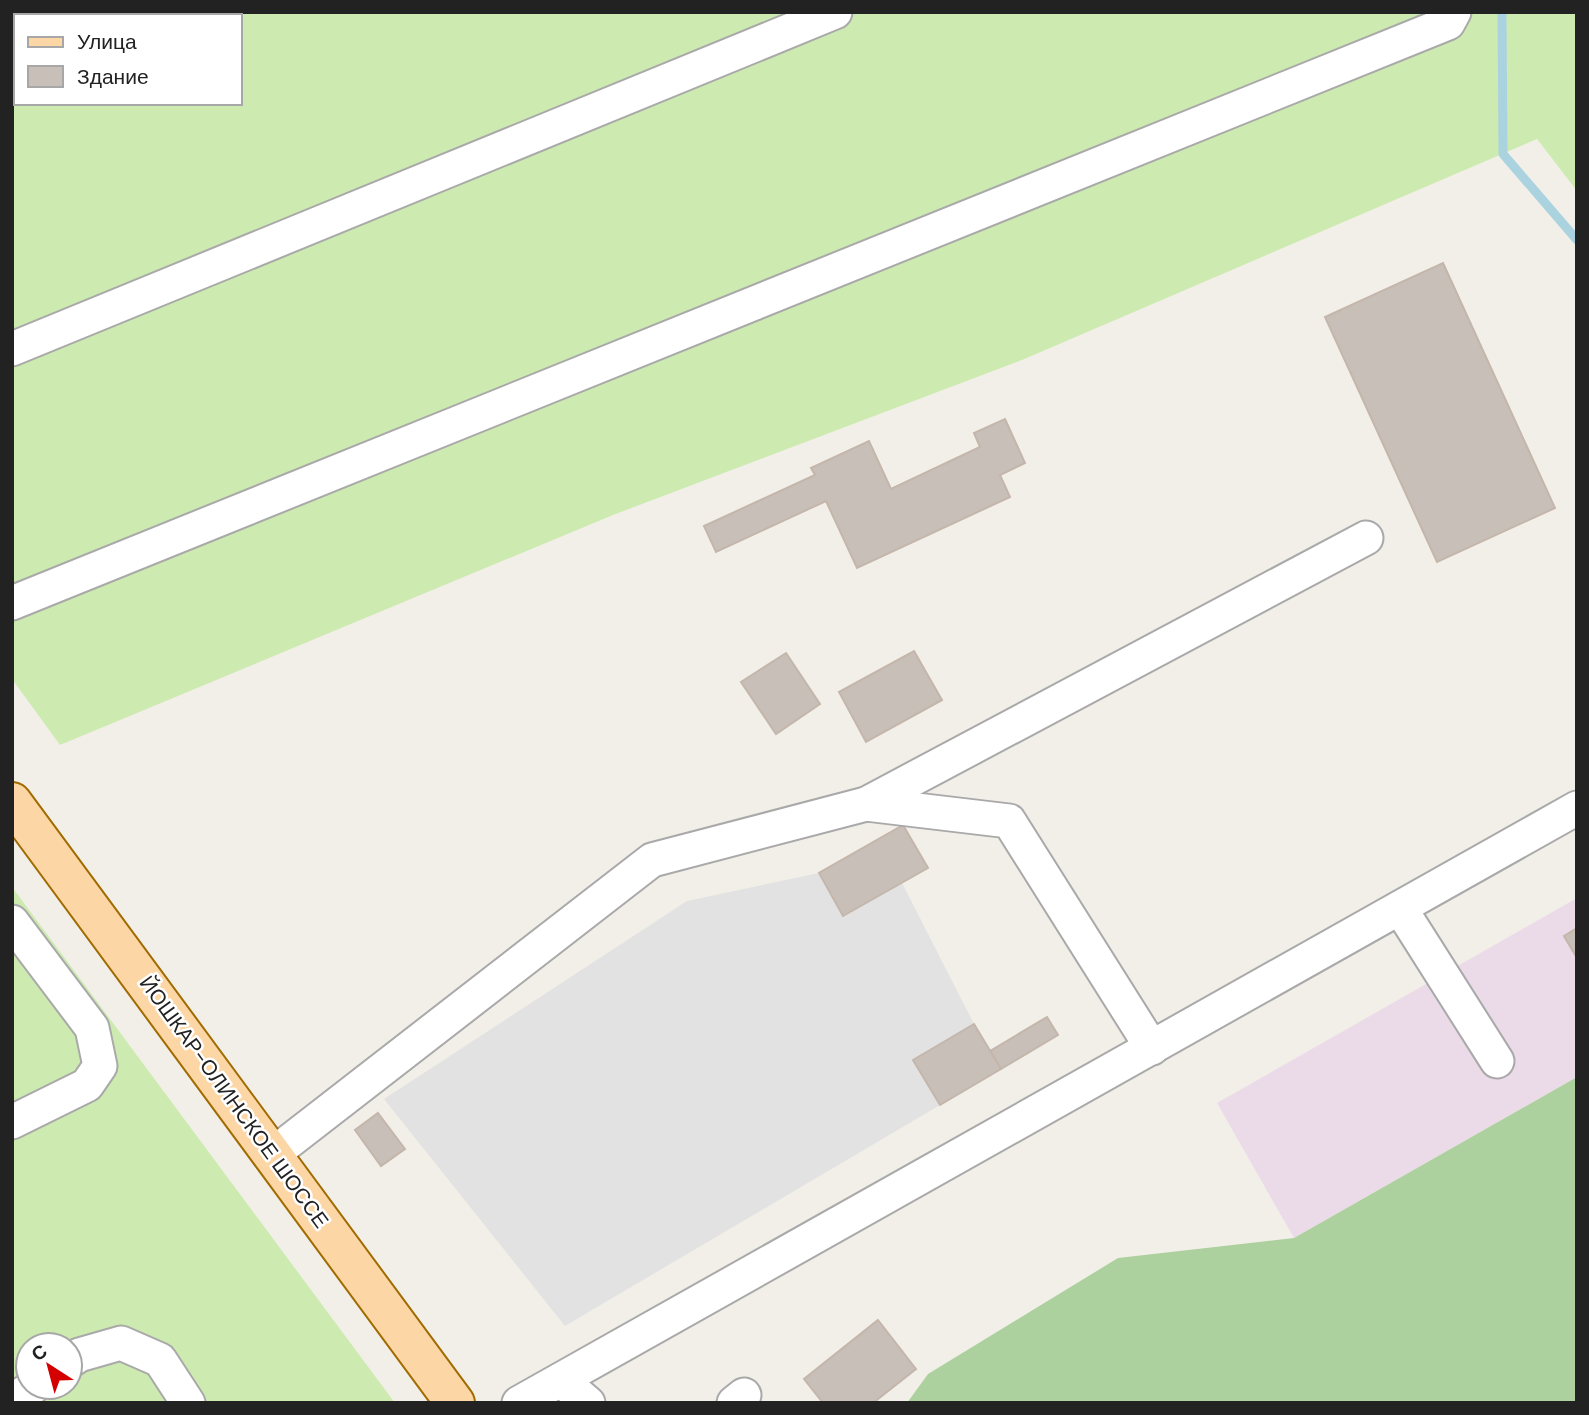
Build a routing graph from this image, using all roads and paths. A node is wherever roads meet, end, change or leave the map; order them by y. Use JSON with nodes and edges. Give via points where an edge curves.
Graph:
{"nodes":[{"id":1,"x":835,"y":12,"type":"edge"},
{"id":2,"x":1454,"y":12,"type":"edge"},
{"id":3,"x":12,"y":349,"type":"edge"},
{"id":4,"x":1366,"y":538,"type":"dead end"},
{"id":5,"x":12,"y":603,"type":"edge"},
{"id":6,"x":12,"y":802,"type":"edge"},
{"id":7,"x":866,"y":804,"type":"junction"},
{"id":8,"x":1577,"y":807,"type":"edge"},
{"id":9,"x":1400,"y":908,"type":"junction"},
{"id":10,"x":12,"y":922,"type":"edge"},
{"id":11,"x":1152,"y":1048,"type":"junction"},
{"id":12,"x":1497,"y":1061,"type":"dead end"},
{"id":13,"x":12,"y":1122,"type":"edge"},
{"id":14,"x":273,"y":1154,"type":"junction"},
{"id":15,"x":84,"y":1354,"type":"edge"},
{"id":16,"x":561,"y":1380,"type":"junction"},
{"id":17,"x":188,"y":1403,"type":"edge"},
{"id":18,"x":455,"y":1403,"type":"edge"},
{"id":19,"x":519,"y":1403,"type":"edge"},
{"id":20,"x":588,"y":1403,"type":"edge"}],
"edges":[{"from":1,"to":3,"type":"lane"},
{"from":2,"to":5,"type":"lane","via":[[1448,23]]},
{"from":4,"to":7,"type":"lane"},
{"from":6,"to":14,"type":"main road","name":"ЙОШКАР-ОЛИНСКОЕ ШОССЕ"},
{"from":7,"to":11,"type":"lane","via":[[1009,821]]},
{"from":7,"to":14,"type":"lane","via":[[652,860]]},
{"from":8,"to":9,"type":"lane"},
{"from":9,"to":11,"type":"lane"},
{"from":9,"to":12,"type":"lane"},
{"from":10,"to":13,"type":"lane","via":[[92,1028],[100,1066],[87,1084]]},
{"from":11,"to":16,"type":"lane"},
{"from":14,"to":18,"type":"main road","name":"ЙОШКАР-ОЛИНСКОЕ ШОССЕ"},
{"from":15,"to":17,"type":"lane","via":[[121,1343],[160,1360]]},
{"from":16,"to":19,"type":"lane"},
{"from":16,"to":20,"type":"lane"}]}
